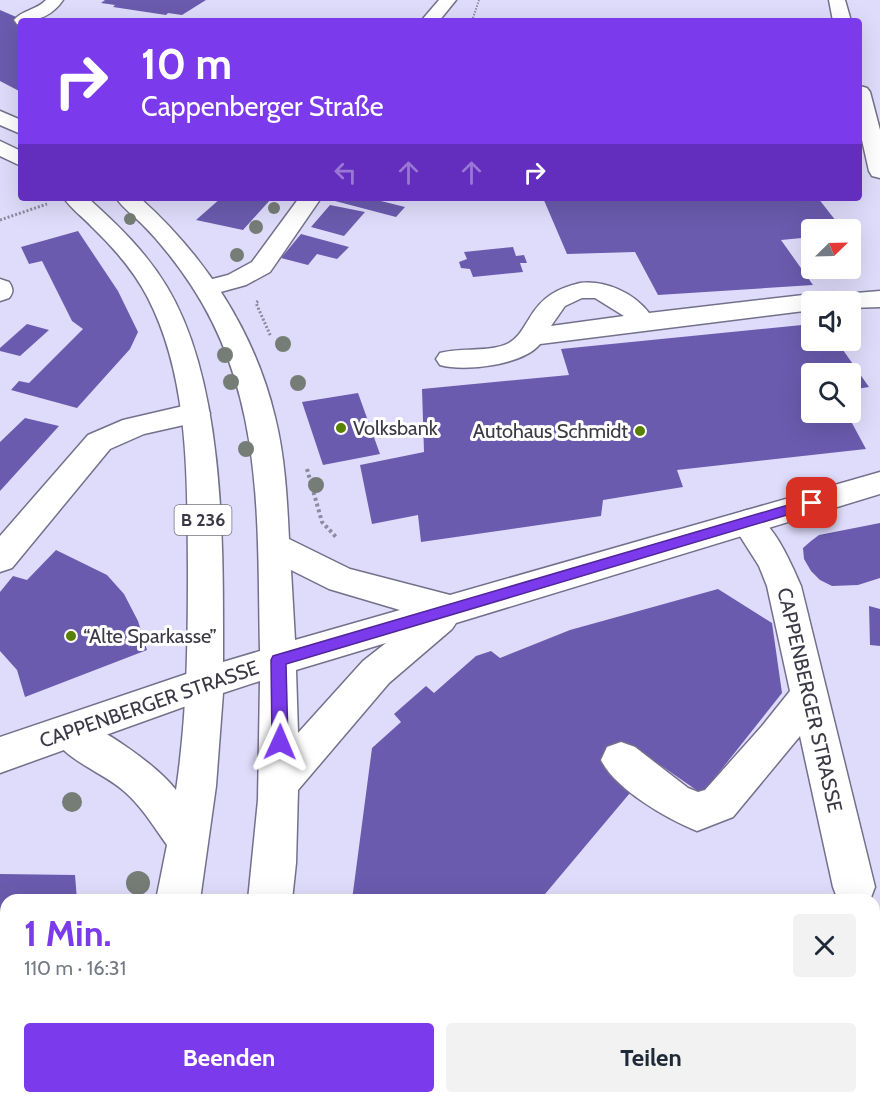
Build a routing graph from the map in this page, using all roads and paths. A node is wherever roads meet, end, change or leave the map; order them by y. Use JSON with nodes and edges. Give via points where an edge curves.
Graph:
{"nodes":[{"id":1,"x":33,"y":0,"type":"edge"},
{"id":2,"x":55,"y":0,"type":"edge"},
{"id":3,"x":448,"y":0,"type":"edge"},
{"id":4,"x":479,"y":0,"type":"edge"},
{"id":5,"x":837,"y":0,"type":"edge"},
{"id":6,"x":6,"y":13,"type":"dead end"},
{"id":7,"x":27,"y":18,"type":"edge"},
{"id":8,"x":433,"y":18,"type":"edge"},
{"id":9,"x":473,"y":18,"type":"edge"},
{"id":10,"x":841,"y":18,"type":"edge"},
{"id":11,"x":862,"y":100,"type":"edge"},
{"id":12,"x":0,"y":117,"type":"edge"},
{"id":13,"x":18,"y":126,"type":"edge"},
{"id":14,"x":0,"y":147,"type":"edge"},
{"id":15,"x":18,"y":158,"type":"edge"},
{"id":16,"x":880,"y":171,"type":"edge"},
{"id":17,"x":61,"y":201,"type":"edge"},
{"id":18,"x":65,"y":201,"type":"edge"},
{"id":19,"x":134,"y":201,"type":"edge"},
{"id":20,"x":308,"y":201,"type":"edge"},
{"id":21,"x":0,"y":220,"type":"edge"},
{"id":22,"x":0,"y":287,"type":"edge"},
{"id":23,"x":206,"y":288,"type":"junction"},
{"id":24,"x":0,"y":292,"type":"edge"},
{"id":25,"x":260,"y":299,"type":"dead end"},
{"id":26,"x":880,"y":299,"type":"edge"},
{"id":27,"x":861,"y":300,"type":"edge"},
{"id":28,"x":801,"y":303,"type":"edge"},
{"id":29,"x":642,"y":322,"type":"junction"},
{"id":30,"x":532,"y":337,"type":"junction"},
{"id":31,"x":273,"y":344,"type":"dead end"},
{"id":32,"x":450,"y":359,"type":"dead end"},
{"id":33,"x":196,"y":413,"type":"junction"},
{"id":34,"x":306,"y":465,"type":"dead end"},
{"id":35,"x":880,"y":483,"type":"edge"},
{"id":36,"x":747,"y":522,"type":"junction"},
{"id":37,"x":273,"y":546,"type":"junction"},
{"id":38,"x":0,"y":559,"type":"edge"},
{"id":39,"x":341,"y":580,"type":"junction"},
{"id":40,"x":452,"y":610,"type":"junction"},
{"id":41,"x":278,"y":660,"type":"junction"},
{"id":42,"x":204,"y":684,"type":"junction"},
{"id":43,"x":809,"y":694,"type":"junction"},
{"id":44,"x":69,"y":732,"type":"junction"},
{"id":45,"x":0,"y":755,"type":"edge"},
{"id":46,"x":621,"y":760,"type":"dead end"},
{"id":47,"x":278,"y":784,"type":"junction"},
{"id":48,"x":189,"y":841,"type":"junction"},
{"id":49,"x":854,"y":887,"type":"dead end"},
{"id":50,"x":179,"y":894,"type":"edge"},
{"id":51,"x":271,"y":894,"type":"edge"}],
"edges":[{"from":1,"to":6,"type":"main road"},
{"from":2,"to":7,"type":"main road"},
{"from":3,"to":8,"type":"main road"},
{"from":4,"to":9,"type":"path"},
{"from":5,"to":10,"type":"main road"},
{"from":11,"to":16,"type":"main road"},
{"from":12,"to":13,"type":"main road"},
{"from":14,"to":15,"type":"main road"},
{"from":17,"to":21,"type":"path"},
{"from":18,"to":33,"type":"main road","number":"B 236","via":[[123,243],[144,270],[162,301],[184,357]]},
{"from":19,"to":23,"type":"main road"},
{"from":20,"to":23,"type":"main road","via":[[261,267],[237,280]]},
{"from":22,"to":24,"type":"main road"},
{"from":23,"to":37,"type":"main road","via":[[235,338],[256,397],[267,447]]},
{"from":25,"to":31,"type":"path","via":[[256,303]]},
{"from":26,"to":27,"type":"main road"},
{"from":28,"to":29,"type":"main road"},
{"from":29,"to":30,"type":"main road"},
{"from":29,"to":30,"type":"main road","via":[[631,308],[608,294],[572,292],[558,299]]},
{"from":30,"to":32,"type":"main road","via":[[517,350]]},
{"from":33,"to":38,"type":"main road","via":[[135,426],[99,442]]},
{"from":33,"to":42,"type":"main road","number":"B 236","via":[[202,460]]},
{"from":34,"to":39,"type":"path","via":[[322,522],[352,556]]},
{"from":35,"to":36,"type":"main road","name":"CAPPENBERGER STRASSE"},
{"from":36,"to":40,"type":"main road","name":"CAPPENBERGER STRASSE"},
{"from":36,"to":43,"type":"main road","name":"CAPPENBERGER STRASSE","via":[[774,562],[784,586]]},
{"from":37,"to":39,"type":"main road"},
{"from":37,"to":41,"type":"main road"},
{"from":39,"to":40,"type":"main road"},
{"from":40,"to":41,"type":"main road","name":"CAPPENBERGER STRASSE"},
{"from":40,"to":47,"type":"main road","via":[[376,672]]},
{"from":41,"to":42,"type":"main road","name":"CAPPENBERGER STRASSE"},
{"from":41,"to":47,"type":"main road"},
{"from":42,"to":44,"type":"main road","name":"CAPPENBERGER STRASSE"},
{"from":42,"to":48,"type":"main road","number":"B 236"},
{"from":43,"to":46,"type":"main road","via":[[719,804],[697,812],[674,801]]},
{"from":43,"to":49,"type":"main road","name":"CAPPENBERGER STRASSE"},
{"from":44,"to":45,"type":"main road","name":"CAPPENBERGER STRASSE"},
{"from":44,"to":48,"type":"main road","via":[[134,775],[156,796]]},
{"from":47,"to":51,"type":"main road"},
{"from":48,"to":50,"type":"main road","number":"B 236"}]}
